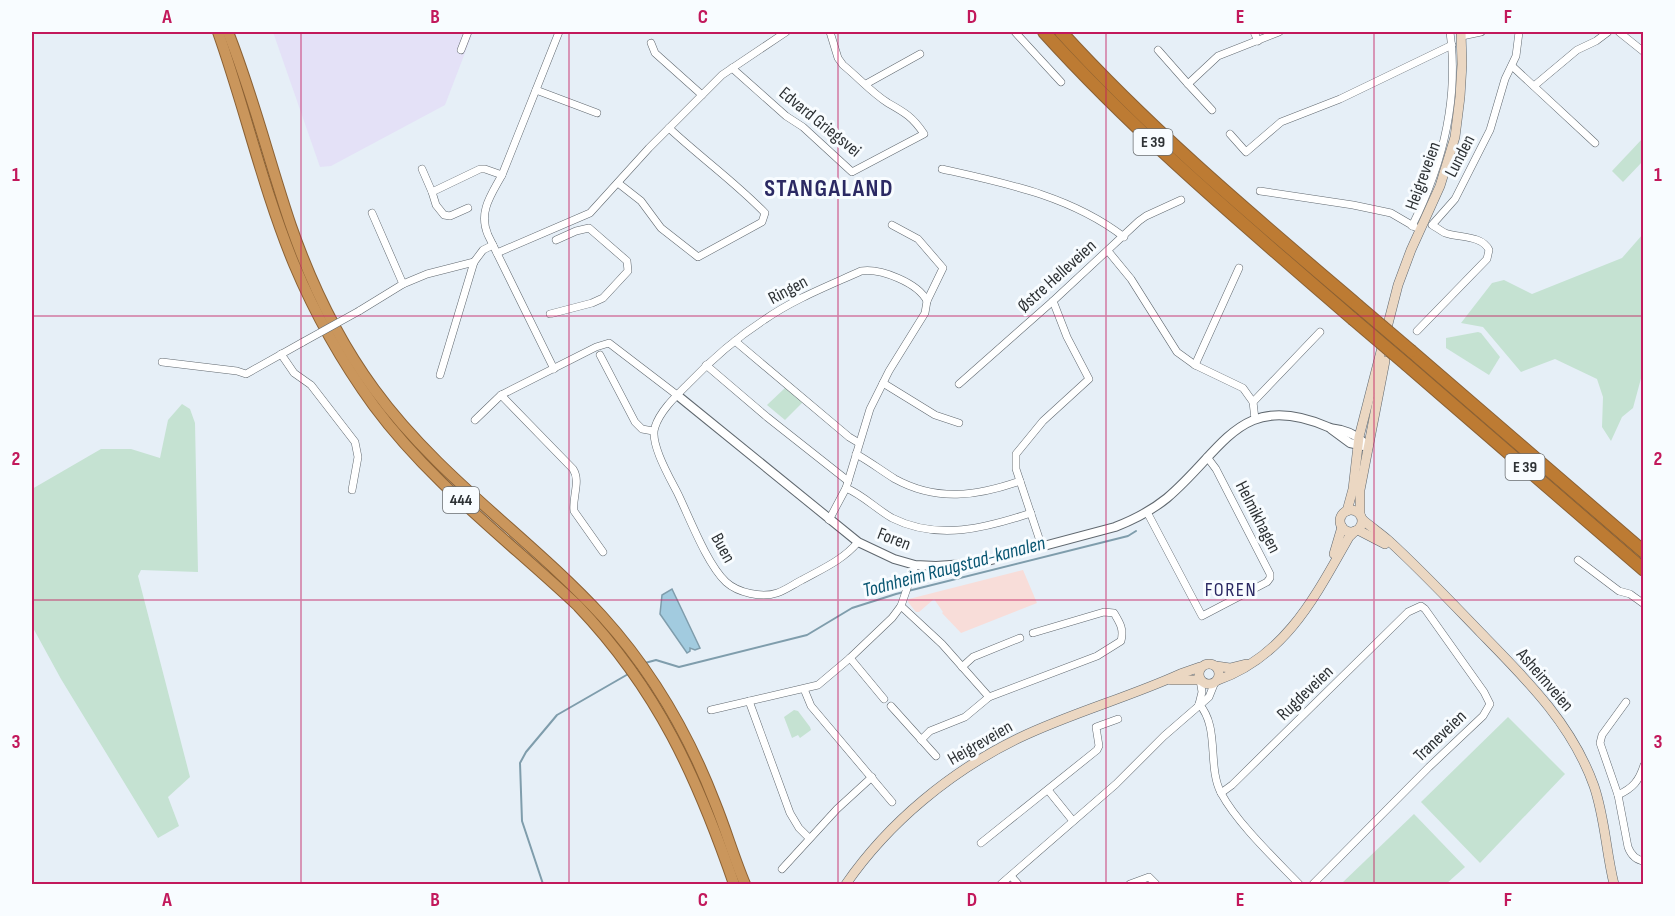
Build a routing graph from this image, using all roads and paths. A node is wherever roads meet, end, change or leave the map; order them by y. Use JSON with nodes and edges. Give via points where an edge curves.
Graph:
{"nodes":[{"id":1,"x":218,"y":32,"type":"edge"},
{"id":2,"x":228,"y":32,"type":"edge"},
{"id":3,"x":468,"y":32,"type":"edge"},
{"id":4,"x":559,"y":32,"type":"edge"},
{"id":5,"x":786,"y":32,"type":"edge"},
{"id":6,"x":830,"y":32,"type":"edge"},
{"id":7,"x":1015,"y":32,"type":"edge"},
{"id":8,"x":1044,"y":32,"type":"edge"},
{"id":9,"x":1061,"y":32,"type":"edge"},
{"id":10,"x":1254,"y":32,"type":"edge"},
{"id":11,"x":1279,"y":32,"type":"edge"},
{"id":12,"x":1450,"y":32,"type":"edge"},
{"id":13,"x":1482,"y":32,"type":"edge"},
{"id":14,"x":1519,"y":32,"type":"edge"},
{"id":15,"x":1608,"y":32,"type":"edge"},
{"id":16,"x":1619,"y":32,"type":"edge"},
{"id":17,"x":1461,"y":34,"type":"edge"},
{"id":18,"x":1258,"y":41,"type":"junction"},
{"id":19,"x":651,"y":42,"type":"dead end"},
{"id":20,"x":1452,"y":45,"type":"junction"},
{"id":21,"x":461,"y":50,"type":"dead end"},
{"id":22,"x":1158,"y":50,"type":"dead end"},
{"id":23,"x":1644,"y":52,"type":"edge"},
{"id":24,"x":920,"y":54,"type":"dead end"},
{"id":25,"x":1512,"y":66,"type":"junction"},
{"id":26,"x":732,"y":68,"type":"junction"},
{"id":27,"x":1061,"y":82,"type":"dead end"},
{"id":28,"x":866,"y":84,"type":"junction"},
{"id":29,"x":1188,"y":84,"type":"junction"},
{"id":30,"x":1534,"y":86,"type":"junction"},
{"id":31,"x":537,"y":90,"type":"junction"},
{"id":32,"x":702,"y":95,"type":"junction"},
{"id":33,"x":1212,"y":110,"type":"dead end"},
{"id":34,"x":597,"y":113,"type":"dead end"},
{"id":35,"x":669,"y":128,"type":"junction"},
{"id":36,"x":1230,"y":134,"type":"dead end"},
{"id":37,"x":1595,"y":143,"type":"dead end"},
{"id":38,"x":422,"y":169,"type":"dead end"},
{"id":39,"x":942,"y":169,"type":"dead end"},
{"id":40,"x":502,"y":175,"type":"junction"},
{"id":41,"x":618,"y":183,"type":"junction"},
{"id":42,"x":1260,"y":191,"type":"dead end"},
{"id":43,"x":432,"y":192,"type":"junction"},
{"id":44,"x":1181,"y":200,"type":"dead end"},
{"id":45,"x":468,"y":208,"type":"dead end"},
{"id":46,"x":372,"y":213,"type":"dead end"},
{"id":47,"x":892,"y":225,"type":"dead end"},
{"id":48,"x":1416,"y":228,"type":"junction"},
{"id":49,"x":1124,"y":237,"type":"junction"},
{"id":50,"x":556,"y":240,"type":"dead end"},
{"id":51,"x":493,"y":245,"type":"junction"},
{"id":52,"x":1108,"y":251,"type":"junction"},
{"id":53,"x":497,"y":253,"type":"junction"},
{"id":54,"x":474,"y":262,"type":"junction"},
{"id":55,"x":1239,"y":268,"type":"dead end"},
{"id":56,"x":403,"y":284,"type":"junction"},
{"id":57,"x":927,"y":301,"type":"junction"},
{"id":58,"x":1053,"y":301,"type":"junction"},
{"id":59,"x":550,"y":314,"type":"dead end"},
{"id":60,"x":1389,"y":326,"type":"junction"},
{"id":61,"x":1417,"y":331,"type":"dead end"},
{"id":62,"x":1320,"y":332,"type":"dead end"},
{"id":63,"x":735,"y":341,"type":"junction"},
{"id":64,"x":282,"y":354,"type":"junction"},
{"id":65,"x":600,"y":355,"type":"dead end"},
{"id":66,"x":162,"y":362,"type":"dead end"},
{"id":67,"x":706,"y":365,"type":"junction"},
{"id":68,"x":1195,"y":365,"type":"junction"},
{"id":69,"x":554,"y":369,"type":"junction"},
{"id":70,"x":440,"y":375,"type":"dead end"},
{"id":71,"x":883,"y":383,"type":"junction"},
{"id":72,"x":959,"y":384,"type":"dead end"},
{"id":73,"x":501,"y":395,"type":"junction"},
{"id":74,"x":677,"y":395,"type":"junction"},
{"id":75,"x":1253,"y":402,"type":"junction"},
{"id":76,"x":1255,"y":418,"type":"junction"},
{"id":77,"x":475,"y":420,"type":"dead end"},
{"id":78,"x":959,"y":423,"type":"dead end"},
{"id":79,"x":653,"y":431,"type":"junction"},
{"id":80,"x":859,"y":442,"type":"junction"},
{"id":81,"x":1358,"y":442,"type":"junction"},
{"id":82,"x":1368,"y":447,"type":"junction"},
{"id":83,"x":856,"y":454,"type":"junction"},
{"id":84,"x":1207,"y":457,"type":"junction"},
{"id":85,"x":1020,"y":481,"type":"junction"},
{"id":86,"x":847,"y":485,"type":"junction"},
{"id":87,"x":352,"y":490,"type":"dead end"},
{"id":88,"x":1347,"y":510,"type":"junction"},
{"id":89,"x":1147,"y":512,"type":"junction"},
{"id":90,"x":1031,"y":513,"type":"junction"},
{"id":91,"x":1361,"y":516,"type":"junction"},
{"id":92,"x":829,"y":520,"type":"junction"},
{"id":93,"x":1342,"y":527,"type":"junction"},
{"id":94,"x":1357,"y":531,"type":"junction"},
{"id":95,"x":858,"y":542,"type":"junction"},
{"id":96,"x":1041,"y":547,"type":"junction"},
{"id":97,"x":1397,"y":550,"type":"junction"},
{"id":98,"x":603,"y":552,"type":"dead end"},
{"id":99,"x":1644,"y":552,"type":"edge"},
{"id":100,"x":1578,"y":560,"type":"dead end"},
{"id":101,"x":915,"y":565,"type":"junction"},
{"id":102,"x":1644,"y":570,"type":"edge"},
{"id":103,"x":1330,"y":571,"type":"junction"},
{"id":104,"x":1644,"y":604,"type":"edge"},
{"id":105,"x":901,"y":606,"type":"junction"},
{"id":106,"x":1408,"y":612,"type":"joint"},
{"id":107,"x":1046,"y":618,"type":"dead end"},
{"id":108,"x":1050,"y":627,"type":"junction"},
{"id":109,"x":1033,"y":633,"type":"dead end"},
{"id":110,"x":1020,"y":638,"type":"dead end"},
{"id":111,"x":619,"y":645,"type":"junction"},
{"id":112,"x":850,"y":658,"type":"junction"},
{"id":113,"x":1248,"y":664,"type":"junction"},
{"id":114,"x":1216,"y":666,"type":"junction"},
{"id":115,"x":962,"y":667,"type":"junction"},
{"id":116,"x":1200,"y":668,"type":"junction"},
{"id":117,"x":1166,"y":680,"type":"junction"},
{"id":118,"x":1200,"y":680,"type":"junction"},
{"id":119,"x":1216,"y":681,"type":"junction"},
{"id":120,"x":651,"y":689,"type":"junction"},
{"id":121,"x":804,"y":689,"type":"junction"},
{"id":122,"x":989,"y":697,"type":"junction"},
{"id":123,"x":884,"y":699,"type":"dead end"},
{"id":124,"x":749,"y":701,"type":"junction"},
{"id":125,"x":1626,"y":702,"type":"dead end"},
{"id":126,"x":1199,"y":705,"type":"junction"},
{"id":127,"x":891,"y":706,"type":"dead end"},
{"id":128,"x":711,"y":710,"type":"dead end"},
{"id":129,"x":1118,"y":719,"type":"dead end"},
{"id":130,"x":921,"y":740,"type":"junction"},
{"id":131,"x":936,"y":756,"type":"dead end"},
{"id":132,"x":1644,"y":765,"type":"edge"},
{"id":133,"x":872,"y":777,"type":"junction"},
{"id":134,"x":1048,"y":790,"type":"junction"},
{"id":135,"x":1221,"y":793,"type":"junction"},
{"id":136,"x":1618,"y":795,"type":"junction"},
{"id":137,"x":892,"y":802,"type":"dead end"},
{"id":138,"x":1073,"y":821,"type":"junction"},
{"id":139,"x":810,"y":838,"type":"junction"},
{"id":140,"x":981,"y":843,"type":"dead end"},
{"id":141,"x":1644,"y":861,"type":"edge"},
{"id":142,"x":1609,"y":865,"type":"junction"},
{"id":143,"x":782,"y":869,"type":"dead end"},
{"id":144,"x":1011,"y":876,"type":"junction"},
{"id":145,"x":734,"y":885,"type":"edge"},
{"id":146,"x":745,"y":885,"type":"edge"},
{"id":147,"x":846,"y":885,"type":"edge"},
{"id":148,"x":1001,"y":885,"type":"edge"},
{"id":149,"x":1018,"y":885,"type":"edge"},
{"id":150,"x":1130,"y":885,"type":"edge"},
{"id":151,"x":1156,"y":885,"type":"edge"},
{"id":152,"x":1299,"y":885,"type":"edge"},
{"id":153,"x":1313,"y":885,"type":"edge"},
{"id":154,"x":1606,"y":885,"type":"edge"},
{"id":155,"x":1614,"y":885,"type":"edge"}],
"edges":[{"from":1,"to":111,"type":"highway","number":"444","via":[[294,263],[345,363],[376,408],[429,470]]},
{"from":2,"to":111,"type":"highway","number":"444","via":[[303,260],[362,372],[428,454],[591,604]]},
{"from":3,"to":21,"type":"street"},
{"from":4,"to":31,"type":"street"},
{"from":5,"to":26,"type":"street"},
{"from":6,"to":28,"type":"street","name":"Edvard Griegsvei","via":[[838,58]]},
{"from":7,"to":27,"type":"street"},
{"from":8,"to":102,"type":"highway","number":"E 39","bridge":true,"via":[[1158,146]]},
{"from":9,"to":99,"type":"highway","number":"E 39","bridge":true,"via":[[1166,137],[1256,218]]},
{"from":10,"to":18,"type":"street"},
{"from":11,"to":18,"type":"street"},
{"from":12,"to":20,"type":"street"},
{"from":13,"to":17,"type":"street"},
{"from":14,"to":25,"type":"street","name":"Lunden"},
{"from":15,"to":30,"type":"street","via":[[1577,50]]},
{"from":16,"to":23,"type":"street"},
{"from":17,"to":48,"type":"main road","name":"Heigreveien","via":[[1461,97],[1455,137],[1440,186]]},
{"from":18,"to":29,"type":"street","via":[[1218,56]]},
{"from":19,"to":32,"type":"street","via":[[655,53]]},
{"from":20,"to":36,"type":"street","via":[[1340,99],[1281,122],[1246,152]]},
{"from":20,"to":48,"type":"street","via":[[1453,77],[1445,134]]},
{"from":22,"to":29,"type":"street"},
{"from":24,"to":28,"type":"street"},
{"from":25,"to":30,"type":"street"},
{"from":25,"to":61,"type":"street","name":"Lunden","via":[[1490,130],[1468,177],[1432,225],[1446,233],[1478,240],[1489,250],[1486,259]]},
{"from":26,"to":28,"type":"street","name":"Edvard Griegsvei","via":[[852,172],[924,134],[900,108]]},
{"from":26,"to":32,"type":"street"},
{"from":29,"to":33,"type":"street"},
{"from":30,"to":37,"type":"street"},
{"from":31,"to":34,"type":"street"},
{"from":31,"to":40,"type":"street"},
{"from":32,"to":35,"type":"street"},
{"from":35,"to":41,"type":"street"},
{"from":35,"to":41,"type":"street","via":[[760,207],[765,213],[762,222],[698,257],[662,228],[641,201]]},
{"from":38,"to":43,"type":"street"},
{"from":39,"to":49,"type":"street","via":[[1048,195]]},
{"from":40,"to":43,"type":"street","via":[[480,169]]},
{"from":40,"to":51,"type":"street","via":[[483,218]]},
{"from":41,"to":53,"type":"street","via":[[580,219]]},
{"from":42,"to":48,"type":"street","via":[[1390,213]]},
{"from":43,"to":45,"type":"street","via":[[444,215]]},
{"from":44,"to":49,"type":"street","name":"Østre Helleveien","via":[[1146,216]]},
{"from":46,"to":56,"type":"street"},
{"from":47,"to":57,"type":"street","via":[[918,239],[943,267]]},
{"from":48,"to":60,"type":"main road","name":"Heigreveien"},
{"from":49,"to":52,"type":"street","name":"Østre Helleveien"},
{"from":50,"to":59,"type":"street","via":[[589,228],[627,261],[628,267],[599,300]]},
{"from":51,"to":53,"type":"street"},
{"from":51,"to":54,"type":"street"},
{"from":52,"to":58,"type":"street","name":"Østre Helleveien"},
{"from":52,"to":68,"type":"street","via":[[1131,279],[1177,352]]},
{"from":53,"to":69,"type":"street"},
{"from":54,"to":56,"type":"street"},
{"from":54,"to":70,"type":"street"},
{"from":55,"to":68,"type":"street"},
{"from":56,"to":64,"type":"street","bridge":true},
{"from":57,"to":63,"type":"street","name":"Ringen","via":[[917,288],[880,271],[861,271],[803,297]]},
{"from":57,"to":71,"type":"street","via":[[925,313]]},
{"from":58,"to":72,"type":"street","name":"Østre Helleveien"},
{"from":58,"to":85,"type":"street","via":[[1089,379],[1022,445],[1015,463]]},
{"from":60,"to":81,"type":"main road","name":"Heigreveien"},
{"from":60,"to":82,"type":"main road","name":"Heigreveien"},
{"from":62,"to":75,"type":"street"},
{"from":63,"to":67,"type":"street","name":"Ringen"},
{"from":63,"to":80,"type":"street"},
{"from":64,"to":66,"type":"street","via":[[246,374]]},
{"from":64,"to":87,"type":"street","via":[[355,442],[358,457]]},
{"from":65,"to":79,"type":"street","via":[[635,422],[642,429]]},
{"from":67,"to":74,"type":"street","name":"Ringen"},
{"from":67,"to":86,"type":"street","name":"Foren"},
{"from":68,"to":75,"type":"street","via":[[1243,388]]},
{"from":69,"to":73,"type":"street","name":"Foren"},
{"from":69,"to":74,"type":"street","name":"Foren","via":[[609,343]]},
{"from":71,"to":78,"type":"street","via":[[935,415]]},
{"from":71,"to":80,"type":"street"},
{"from":73,"to":77,"type":"street","name":"Foren"},
{"from":73,"to":98,"type":"street","via":[[576,474],[574,511]]},
{"from":74,"to":79,"type":"street"},
{"from":74,"to":92,"type":"street","name":"Foren"},
{"from":75,"to":76,"type":"street"},
{"from":76,"to":81,"type":"street","name":"Foren","via":[[1308,418],[1345,431]]},
{"from":76,"to":84,"type":"street","name":"Foren","via":[[1234,431]]},
{"from":79,"to":95,"type":"street","name":"Buen","via":[[655,445],[676,491],[727,584],[757,594],[776,593],[843,557]]},
{"from":80,"to":83,"type":"street"},
{"from":81,"to":82,"type":"street"},
{"from":81,"to":88,"type":"main road","name":"Heigreveien"},
{"from":82,"to":91,"type":"main road","name":"Heigreveien","via":[[1359,500]]},
{"from":83,"to":85,"type":"street","via":[[914,489],[934,494],[969,495]]},
{"from":83,"to":86,"type":"street"},
{"from":84,"to":89,"type":"street","name":"Foren"},
{"from":84,"to":89,"type":"street","name":"Helmikhagen","via":[[1270,574],[1266,582],[1202,616]]},
{"from":85,"to":90,"type":"street"},
{"from":86,"to":90,"type":"street","name":"Foren","via":[[893,518],[927,529],[972,529]]},
{"from":86,"to":92,"type":"street"},
{"from":88,"to":91,"type":"main road"},
{"from":88,"to":93,"type":"main road","via":[[1341,518]]},
{"from":89,"to":96,"type":"street","name":"Foren","via":[[1115,527]]},
{"from":90,"to":96,"type":"street"},
{"from":91,"to":94,"type":"main road"},
{"from":91,"to":97,"type":"main road","name":"Asheimveien"},
{"from":92,"to":95,"type":"street","name":"Foren"},
{"from":93,"to":94,"type":"main road"},
{"from":93,"to":103,"type":"main road"},
{"from":94,"to":97,"type":"main road","name":"Asheimveien"},
{"from":94,"to":103,"type":"main road","via":[[1349,537]]},
{"from":95,"to":101,"type":"street","name":"Foren"},
{"from":96,"to":101,"type":"street","name":"Foren","via":[[980,563]]},
{"from":97,"to":142,"type":"main road","name":"Asheimveien","via":[[1521,674],[1563,726],[1594,786]]},
{"from":100,"to":104,"type":"street","via":[[1619,591]]},
{"from":101,"to":105,"type":"street"},
{"from":103,"to":113,"type":"main road","via":[[1297,622],[1275,645]]},
{"from":105,"to":112,"type":"street"},
{"from":105,"to":115,"type":"street"},
{"from":106,"to":135,"type":"street","name":"Rugdeveien"},
{"from":106,"to":153,"type":"street","name":"Traneveien","via":[[1421,606],[1430,614],[1490,704],[1483,716]]},
{"from":107,"to":108,"type":"street"},
{"from":108,"to":109,"type":"street"},
{"from":108,"to":122,"type":"street","via":[[1104,612],[1114,613],[1123,633],[1121,641],[1097,656]]},
{"from":110,"to":115,"type":"street","via":[[974,657]]},
{"from":111,"to":120,"type":"highway","number":"444"},
{"from":112,"to":121,"type":"street","via":[[825,681]]},
{"from":112,"to":123,"type":"street"},
{"from":113,"to":114,"type":"main road","name":"Heigreveien"},
{"from":113,"to":119,"type":"main road"},
{"from":114,"to":116,"type":"main road","name":"Heigreveien"},
{"from":114,"to":119,"type":"main road"},
{"from":115,"to":122,"type":"street"},
{"from":116,"to":117,"type":"main road","name":"Heigreveien"},
{"from":116,"to":118,"type":"main road"},
{"from":117,"to":118,"type":"main road","name":"Heigreveien"},
{"from":117,"to":147,"type":"main road","name":"Heigreveien","via":[[1029,734],[967,767],[904,817]]},
{"from":118,"to":119,"type":"main road","name":"Heigreveien","via":[[1207,684]]},
{"from":118,"to":126,"type":"street"},
{"from":119,"to":126,"type":"street","via":[[1209,697]]},
{"from":120,"to":145,"type":"highway","number":"444","via":[[706,809]]},
{"from":120,"to":146,"type":"highway","number":"444","via":[[676,719],[694,755]]},
{"from":121,"to":124,"type":"street"},
{"from":121,"to":133,"type":"street","via":[[811,706]]},
{"from":122,"to":130,"type":"street","via":[[965,717],[930,731]]},
{"from":124,"to":128,"type":"street"},
{"from":124,"to":139,"type":"street","via":[[790,813]]},
{"from":125,"to":136,"type":"street","via":[[1600,742]]},
{"from":126,"to":135,"type":"street","via":[[1207,714]]},
{"from":126,"to":138,"type":"street"},
{"from":127,"to":130,"type":"street"},
{"from":129,"to":134,"type":"street","via":[[1096,727],[1097,750]]},
{"from":130,"to":131,"type":"street"},
{"from":132,"to":136,"type":"street","via":[[1633,787]]},
{"from":133,"to":137,"type":"street"},
{"from":133,"to":139,"type":"street"},
{"from":134,"to":138,"type":"street"},
{"from":134,"to":140,"type":"street"},
{"from":135,"to":152,"type":"street"},
{"from":136,"to":141,"type":"street","via":[[1628,847],[1638,860]]},
{"from":138,"to":144,"type":"street"},
{"from":139,"to":143,"type":"street"},
{"from":142,"to":154,"type":"main road","name":"Asheimveien"},
{"from":142,"to":155,"type":"main road","name":"Asheimveien"},
{"from":144,"to":148,"type":"street"},
{"from":144,"to":149,"type":"street"},
{"from":150,"to":151,"type":"street","via":[[1149,877]]}]}
